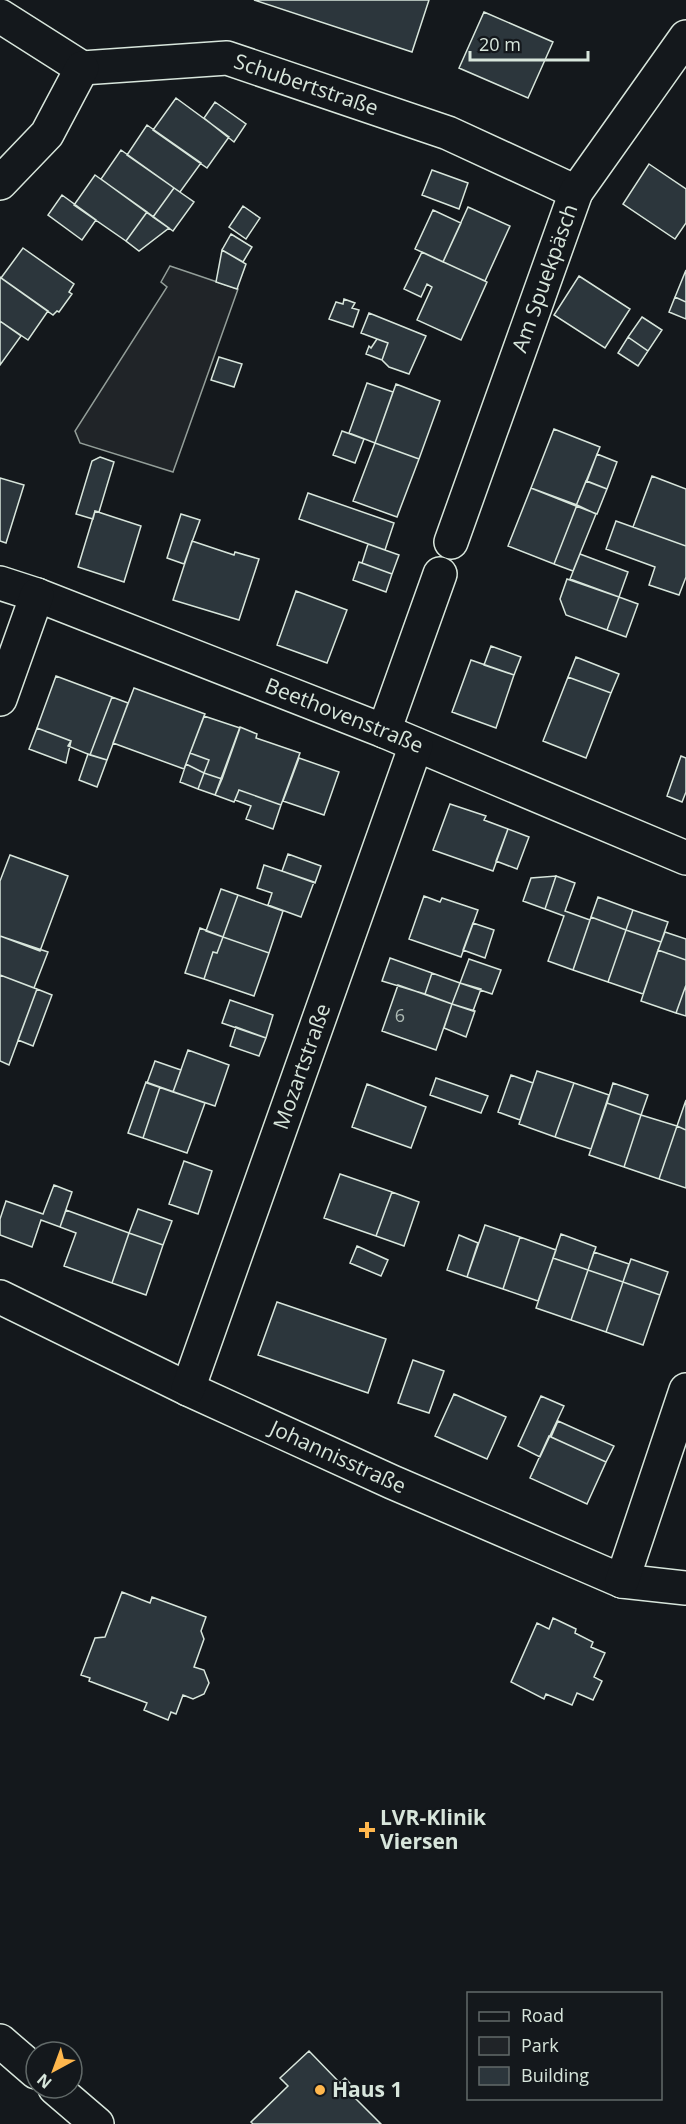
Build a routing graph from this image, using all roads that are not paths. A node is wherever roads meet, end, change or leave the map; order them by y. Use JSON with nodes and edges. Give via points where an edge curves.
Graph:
{"nodes":[{"id":1,"x":0,"y":16,"type":"edge"},
{"id":2,"x":686,"y":38,"type":"edge"},
{"id":3,"x":82,"y":68,"type":"junction"},
{"id":4,"x":0,"y":183,"type":"edge"},
{"id":5,"x":576,"y":192,"type":"junction"},
{"id":6,"x":451,"y":542,"type":"dead end"},
{"id":7,"x":440,"y":574,"type":"dead end"},
{"id":8,"x":0,"y":583,"type":"edge"},
{"id":9,"x":37,"y":595,"type":"junction"},
{"id":10,"x":0,"y":699,"type":"edge"},
{"id":11,"x":384,"y":731,"type":"junction"},
{"id":12,"x":416,"y":745,"type":"junction"},
{"id":13,"x":686,"y":858,"type":"edge"},
{"id":14,"x":0,"y":1297,"type":"edge"},
{"id":15,"x":188,"y":1389,"type":"junction"},
{"id":16,"x":686,"y":1390,"type":"edge"},
{"id":17,"x":622,"y":1581,"type":"junction"},
{"id":18,"x":686,"y":1588,"type":"edge"},
{"id":19,"x":0,"y":2041,"type":"edge"},
{"id":20,"x":24,"y":2062,"type":"edge"},
{"id":21,"x":69,"y":2100,"type":"edge"},
{"id":22,"x":97,"y":2124,"type":"edge"}],
"edges":[{"from":1,"to":3,"type":"street"},
{"from":2,"to":5,"type":"street","name":"Am Spuekpäsch"},
{"from":3,"to":4,"type":"street","via":[[47,134]]},
{"from":3,"to":5,"type":"street","name":"Schubertstraße","via":[[227,58],[448,133]]},
{"from":5,"to":6,"type":"street","name":"Am Spuekpäsch"},
{"from":7,"to":11,"type":"street"},
{"from":8,"to":9,"type":"street","name":"Beethovenstraße"},
{"from":9,"to":10,"type":"street"},
{"from":9,"to":11,"type":"street","name":"Beethovenstraße"},
{"from":11,"to":12,"type":"street","name":"Beethovenstraße"},
{"from":12,"to":13,"type":"street","name":"Beethovenstraße"},
{"from":12,"to":15,"type":"street","name":"Mozartstraße"},
{"from":14,"to":15,"type":"street","name":"Johannisstraße"},
{"from":15,"to":17,"type":"street","name":"Johannisstraße"},
{"from":16,"to":17,"type":"street"},
{"from":17,"to":18,"type":"street","name":"Johannisstraße"},
{"from":19,"to":20,"type":"street"},
{"from":21,"to":22,"type":"street"}]}
